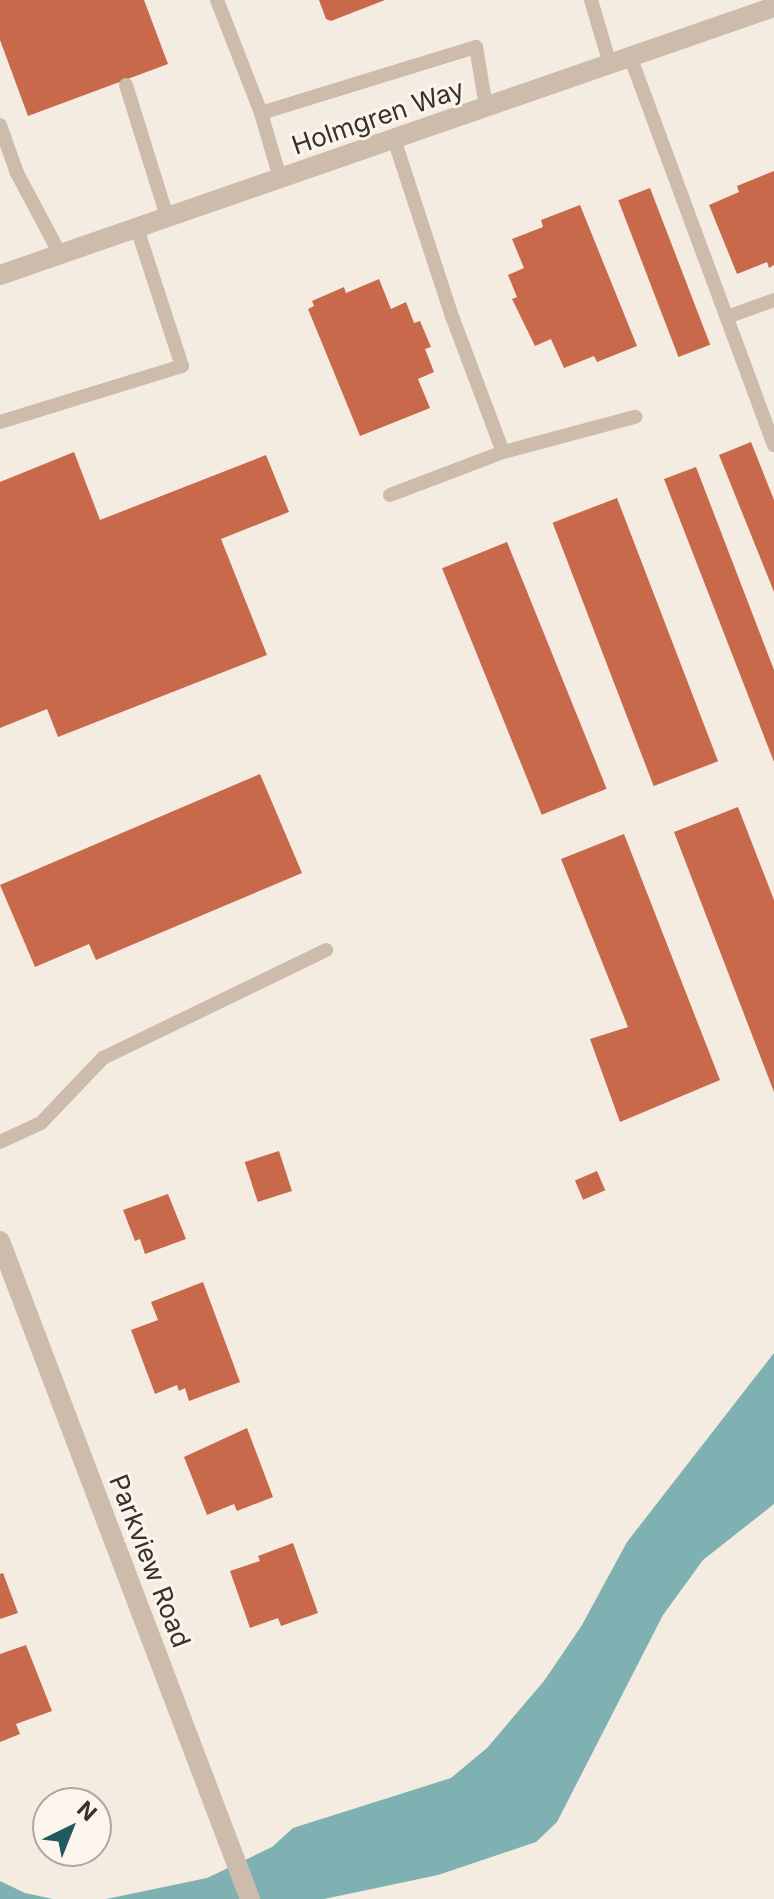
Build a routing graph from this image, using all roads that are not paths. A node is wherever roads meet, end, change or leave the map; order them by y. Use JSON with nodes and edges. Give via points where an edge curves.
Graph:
{"nodes":[{"id":1,"x":217,"y":0,"type":"edge"},
{"id":2,"x":591,"y":0,"type":"edge"},
{"id":3,"x":774,"y":7,"type":"edge"},
{"id":4,"x":630,"y":56,"type":"junction"},
{"id":5,"x":610,"y":64,"type":"junction"},
{"id":6,"x":126,"y":85,"type":"dead end"},
{"id":7,"x":486,"y":107,"type":"junction"},
{"id":8,"x":261,"y":113,"type":"junction"},
{"id":9,"x":0,"y":125,"type":"edge"},
{"id":10,"x":394,"y":139,"type":"junction"},
{"id":11,"x":280,"y":178,"type":"junction"},
{"id":12,"x":167,"y":217,"type":"junction"},
{"id":13,"x":137,"y":228,"type":"junction"},
{"id":14,"x":60,"y":254,"type":"junction"},
{"id":15,"x":0,"y":275,"type":"edge"},
{"id":16,"x":774,"y":300,"type":"edge"},
{"id":17,"x":727,"y":317,"type":"junction"},
{"id":18,"x":635,"y":417,"type":"dead end"},
{"id":19,"x":0,"y":422,"type":"edge"},
{"id":20,"x":770,"y":423,"type":"edge"},
{"id":21,"x":774,"y":445,"type":"edge"},
{"id":22,"x":503,"y":452,"type":"junction"},
{"id":23,"x":390,"y":495,"type":"dead end"},
{"id":24,"x":326,"y":950,"type":"dead end"},
{"id":25,"x":0,"y":1142,"type":"edge"},
{"id":26,"x":0,"y":1241,"type":"edge"},
{"id":27,"x":250,"y":1899,"type":"edge"}],
"edges":[{"from":1,"to":8,"type":"lane"},
{"from":2,"to":5,"type":"lane"},
{"from":3,"to":4,"type":"street","name":"Holmgren Way"},
{"from":4,"to":5,"type":"street","name":"Holmgren Way"},
{"from":4,"to":17,"type":"lane"},
{"from":5,"to":7,"type":"street","name":"Holmgren Way"},
{"from":6,"to":12,"type":"lane"},
{"from":7,"to":8,"type":"lane","via":[[476,47]]},
{"from":7,"to":10,"type":"street","name":"Holmgren Way"},
{"from":8,"to":11,"type":"lane"},
{"from":9,"to":14,"type":"lane","via":[[17,173]]},
{"from":10,"to":11,"type":"street","name":"Holmgren Way"},
{"from":10,"to":22,"type":"lane"},
{"from":11,"to":12,"type":"street","name":"Holmgren Way"},
{"from":12,"to":13,"type":"street","name":"Holmgren Way"},
{"from":13,"to":14,"type":"street","name":"Holmgren Way"},
{"from":13,"to":19,"type":"lane","via":[[182,366]]},
{"from":14,"to":15,"type":"street","name":"Holmgren Way"},
{"from":16,"to":17,"type":"lane"},
{"from":17,"to":20,"type":"lane"},
{"from":18,"to":22,"type":"lane"},
{"from":20,"to":21,"type":"lane"},
{"from":22,"to":23,"type":"lane"},
{"from":24,"to":25,"type":"lane","via":[[103,1058],[41,1123]]},
{"from":26,"to":27,"type":"street","name":"Parkview Road"}]}
